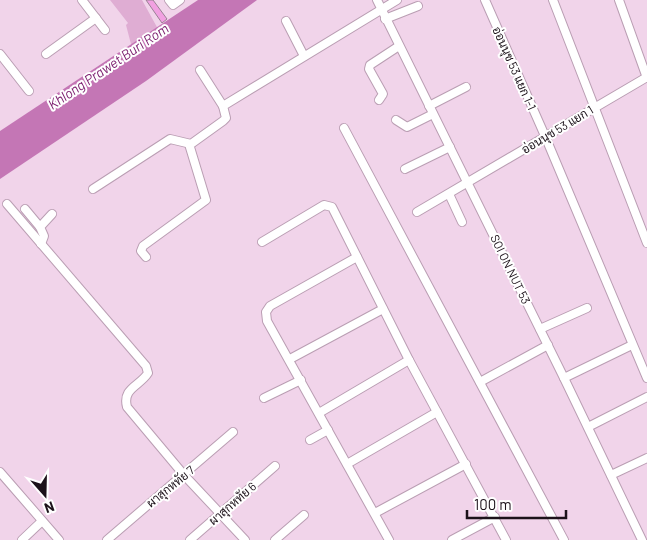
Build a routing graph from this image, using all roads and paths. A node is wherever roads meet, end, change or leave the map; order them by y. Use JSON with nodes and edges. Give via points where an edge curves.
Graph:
{"nodes":[{"id":1,"x":82,"y":0,"type":"edge"},
{"id":2,"x":377,"y":0,"type":"edge"},
{"id":3,"x":397,"y":0,"type":"edge"},
{"id":4,"x":485,"y":0,"type":"edge"},
{"id":5,"x":553,"y":0,"type":"edge"},
{"id":6,"x":620,"y":0,"type":"edge"},
{"id":7,"x":418,"y":6,"type":"dead end"},
{"id":8,"x":381,"y":8,"type":"junction"},
{"id":9,"x":96,"y":18,"type":"junction"},
{"id":10,"x":385,"y":19,"type":"junction"},
{"id":11,"x":286,"y":21,"type":"dead end"},
{"id":12,"x":104,"y":30,"type":"dead end"},
{"id":13,"x":399,"y":46,"type":"junction"},
{"id":14,"x":0,"y":54,"type":"edge"},
{"id":15,"x":46,"y":54,"type":"dead end"},
{"id":16,"x":304,"y":56,"type":"junction"},
{"id":17,"x":200,"y":70,"type":"dead end"},
{"id":18,"x":647,"y":78,"type":"edge"},
{"id":19,"x":466,"y":86,"type":"dead end"},
{"id":20,"x":29,"y":92,"type":"dead end"},
{"id":21,"x":379,"y":100,"type":"dead end"},
{"id":22,"x":223,"y":106,"type":"junction"},
{"id":23,"x":594,"y":106,"type":"junction"},
{"id":24,"x":431,"y":110,"type":"junction"},
{"id":25,"x":396,"y":120,"type":"dead end"},
{"id":26,"x":344,"y":128,"type":"dead end"},
{"id":27,"x":545,"y":136,"type":"junction"},
{"id":28,"x":190,"y":144,"type":"junction"},
{"id":29,"x":450,"y":147,"type":"junction"},
{"id":30,"x":405,"y":169,"type":"dead end"},
{"id":31,"x":468,"y":182,"type":"junction"},
{"id":32,"x":93,"y":189,"type":"dead end"},
{"id":33,"x":449,"y":194,"type":"junction"},
{"id":34,"x":6,"y":204,"type":"dead end"},
{"id":35,"x":25,"y":209,"type":"dead end"},
{"id":36,"x":417,"y":212,"type":"dead end"},
{"id":37,"x":52,"y":214,"type":"dead end"},
{"id":38,"x":462,"y":222,"type":"dead end"},
{"id":39,"x":40,"y":227,"type":"junction"},
{"id":40,"x":262,"y":242,"type":"dead end"},
{"id":41,"x":647,"y":243,"type":"edge"},
{"id":42,"x":41,"y":244,"type":"junction"},
{"id":43,"x":146,"y":257,"type":"dead end"},
{"id":44,"x":358,"y":257,"type":"junction"},
{"id":45,"x":587,"y":308,"type":"dead end"},
{"id":46,"x":384,"y":309,"type":"junction"},
{"id":47,"x":540,"y":329,"type":"junction"},
{"id":48,"x":548,"y":345,"type":"junction"},
{"id":49,"x":632,"y":345,"type":"junction"},
{"id":50,"x":290,"y":360,"type":"junction"},
{"id":51,"x":409,"y":360,"type":"junction"},
{"id":52,"x":564,"y":378,"type":"junction"},
{"id":53,"x":647,"y":378,"type":"edge"},
{"id":54,"x":301,"y":380,"type":"junction"},
{"id":55,"x":480,"y":382,"type":"junction"},
{"id":56,"x":647,"y":397,"type":"edge"},
{"id":57,"x":264,"y":398,"type":"dead end"},
{"id":58,"x":437,"y":412,"type":"junction"},
{"id":59,"x":319,"y":413,"type":"junction"},
{"id":60,"x":588,"y":427,"type":"junction"},
{"id":61,"x":328,"y":430,"type":"junction"},
{"id":62,"x":233,"y":432,"type":"dead end"},
{"id":63,"x":310,"y":440,"type":"dead end"},
{"id":64,"x":647,"y":458,"type":"edge"},
{"id":65,"x":347,"y":464,"type":"junction"},
{"id":66,"x":466,"y":464,"type":"junction"},
{"id":67,"x":275,"y":466,"type":"dead end"},
{"id":68,"x":0,"y":474,"type":"edge"},
{"id":69,"x":184,"y":475,"type":"junction"},
{"id":70,"x":611,"y":475,"type":"junction"},
{"id":71,"x":221,"y":513,"type":"junction"},
{"id":72,"x":374,"y":513,"type":"junction"},
{"id":73,"x":304,"y":515,"type":"dead end"},
{"id":74,"x":495,"y":517,"type":"junction"},
{"id":75,"x":42,"y":521,"type":"junction"},
{"id":76,"x":22,"y":540,"type":"edge"},
{"id":77,"x":59,"y":540,"type":"edge"},
{"id":78,"x":107,"y":540,"type":"edge"},
{"id":79,"x":190,"y":540,"type":"edge"},
{"id":80,"x":245,"y":540,"type":"edge"},
{"id":81,"x":275,"y":540,"type":"edge"},
{"id":82,"x":389,"y":540,"type":"edge"},
{"id":83,"x":452,"y":540,"type":"edge"},
{"id":84,"x":506,"y":540,"type":"edge"},
{"id":85,"x":564,"y":540,"type":"edge"},
{"id":86,"x":642,"y":540,"type":"edge"}],
"edges":[{"from":1,"to":9,"type":"street"},
{"from":2,"to":8,"type":"street","name":"SOI ON NUT 53"},
{"from":3,"to":8,"type":"street"},
{"from":4,"to":27,"type":"street","name":"อ่อนนุช 53 แยก 1-1"},
{"from":5,"to":23,"type":"street"},
{"from":6,"to":18,"type":"street"},
{"from":7,"to":10,"type":"street"},
{"from":8,"to":10,"type":"street","name":"SOI ON NUT 53"},
{"from":8,"to":16,"type":"street"},
{"from":9,"to":12,"type":"street"},
{"from":9,"to":15,"type":"street"},
{"from":10,"to":13,"type":"street","name":"SOI ON NUT 53"},
{"from":11,"to":16,"type":"street"},
{"from":13,"to":21,"type":"street","via":[[370,65],[369,69],[384,94]]},
{"from":13,"to":24,"type":"street","name":"SOI ON NUT 53"},
{"from":14,"to":20,"type":"street"},
{"from":16,"to":22,"type":"street"},
{"from":17,"to":22,"type":"street"},
{"from":18,"to":23,"type":"street","name":"อ่อนนุช 53 แยก 1"},
{"from":19,"to":24,"type":"street"},
{"from":22,"to":28,"type":"street","via":[[226,118]]},
{"from":23,"to":27,"type":"street","name":"อ่อนนุช 53 แยก 1"},
{"from":23,"to":41,"type":"street"},
{"from":24,"to":25,"type":"street","via":[[407,127]]},
{"from":24,"to":29,"type":"street","name":"SOI ON NUT 53"},
{"from":26,"to":55,"type":"street"},
{"from":27,"to":31,"type":"street","name":"อ่อนนุช 53 แยก 1"},
{"from":27,"to":49,"type":"street","name":"อ่อนนุช 53 แยก 1-1"},
{"from":28,"to":32,"type":"street","via":[[170,139]]},
{"from":28,"to":43,"type":"street","via":[[206,200],[143,246],[141,251]]},
{"from":29,"to":30,"type":"street"},
{"from":29,"to":31,"type":"street","name":"SOI ON NUT 53"},
{"from":31,"to":33,"type":"street","name":"อ่อนนุช 53 แยก 1"},
{"from":31,"to":47,"type":"street","name":"SOI ON NUT 53"},
{"from":33,"to":36,"type":"street","name":"อ่อนนุช 53 แยก 1"},
{"from":33,"to":38,"type":"street"},
{"from":34,"to":42,"type":"street"},
{"from":35,"to":39,"type":"street"},
{"from":37,"to":39,"type":"street"},
{"from":39,"to":42,"type":"street","via":[[44,236]]},
{"from":40,"to":44,"type":"street","via":[[327,205],[332,207]]},
{"from":42,"to":69,"type":"street","via":[[146,366],[148,373],[126,396],[127,407]]},
{"from":44,"to":46,"type":"street"},
{"from":44,"to":50,"type":"street","via":[[270,306],[266,312],[267,320]]},
{"from":45,"to":47,"type":"street"},
{"from":46,"to":50,"type":"street"},
{"from":46,"to":51,"type":"street"},
{"from":47,"to":48,"type":"street","name":"SOI ON NUT 53"},
{"from":48,"to":52,"type":"street","name":"SOI ON NUT 53"},
{"from":48,"to":55,"type":"street"},
{"from":49,"to":52,"type":"street"},
{"from":49,"to":53,"type":"street","name":"อ่อนนุช 53 แยก 1-1"},
{"from":50,"to":54,"type":"street"},
{"from":51,"to":58,"type":"street"},
{"from":51,"to":59,"type":"street"},
{"from":52,"to":60,"type":"street","name":"SOI ON NUT 53"},
{"from":54,"to":57,"type":"street"},
{"from":54,"to":59,"type":"street"},
{"from":55,"to":85,"type":"street"},
{"from":56,"to":60,"type":"street"},
{"from":58,"to":65,"type":"street"},
{"from":58,"to":66,"type":"street"},
{"from":59,"to":61,"type":"street"},
{"from":60,"to":70,"type":"street","name":"SOI ON NUT 53"},
{"from":61,"to":63,"type":"street"},
{"from":61,"to":65,"type":"street"},
{"from":62,"to":69,"type":"street","name":"ผาสุกหทัย 7"},
{"from":64,"to":70,"type":"street"},
{"from":65,"to":72,"type":"street"},
{"from":66,"to":72,"type":"street"},
{"from":66,"to":74,"type":"street"},
{"from":67,"to":71,"type":"street","name":"ผาสุกหทัย 6"},
{"from":68,"to":75,"type":"street"},
{"from":69,"to":71,"type":"street"},
{"from":69,"to":78,"type":"street","name":"ผาสุกหทัย 7"},
{"from":70,"to":86,"type":"street","name":"SOI ON NUT 53"},
{"from":71,"to":79,"type":"street","name":"ผาสุกหทัย 6"},
{"from":71,"to":80,"type":"street"},
{"from":72,"to":82,"type":"street"},
{"from":73,"to":81,"type":"street"},
{"from":74,"to":83,"type":"street"},
{"from":74,"to":84,"type":"street"},
{"from":75,"to":76,"type":"street"},
{"from":75,"to":77,"type":"street"}]}
